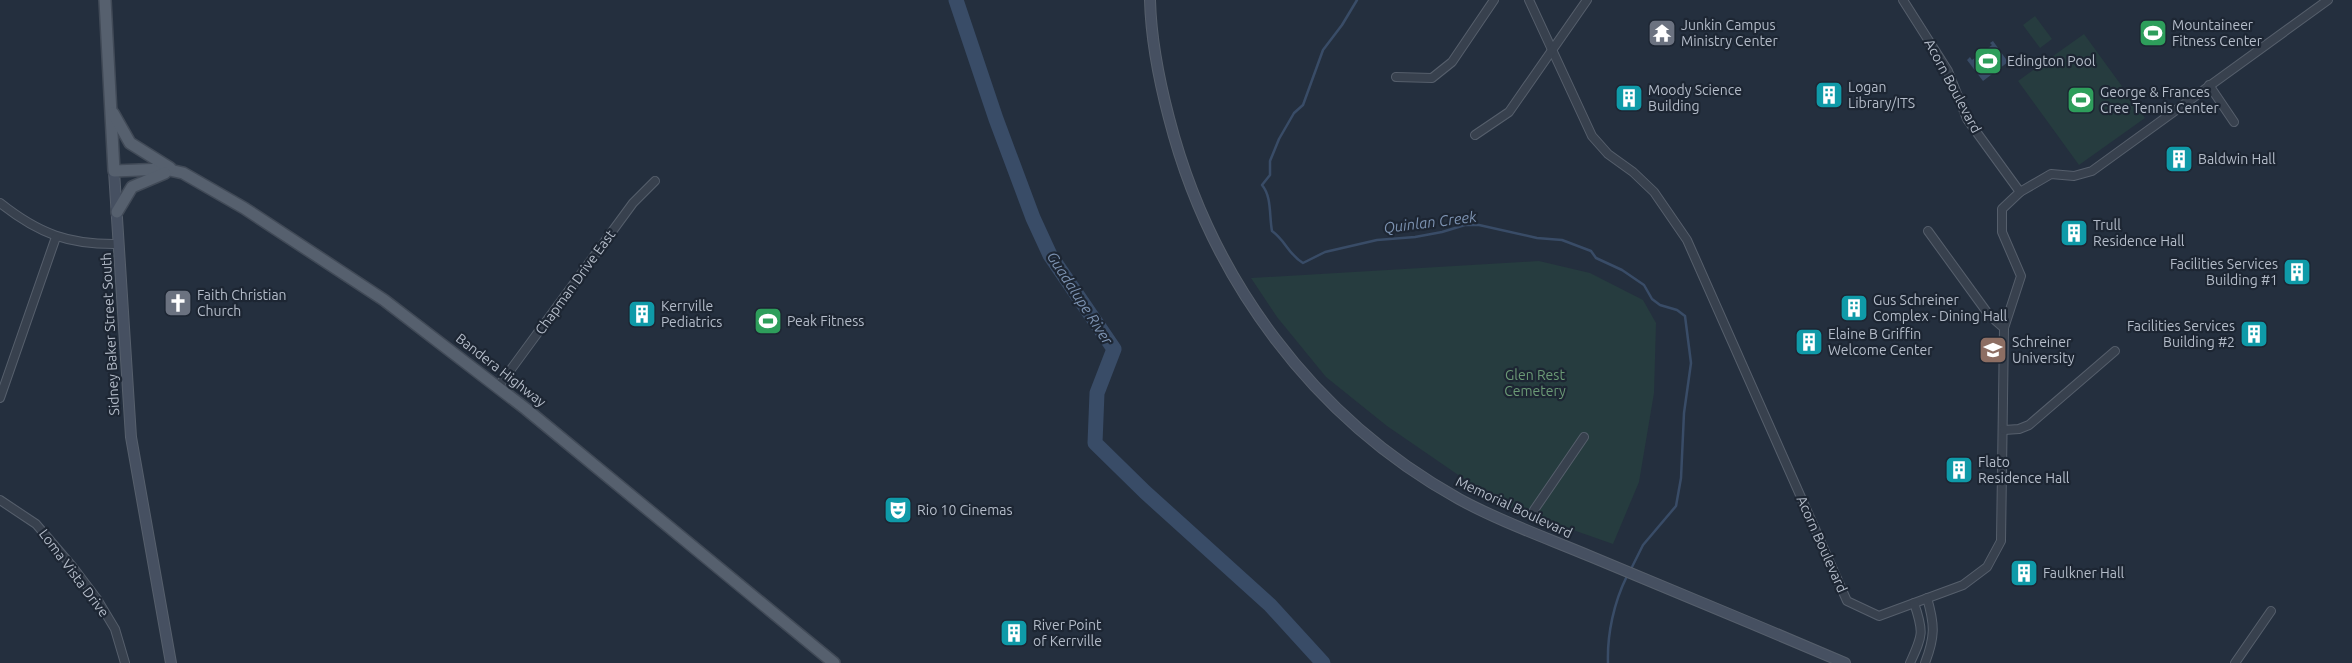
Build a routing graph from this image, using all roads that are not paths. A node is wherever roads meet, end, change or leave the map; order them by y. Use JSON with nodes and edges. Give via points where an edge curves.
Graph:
{"nodes":[{"id":1,"x":105,"y":0,"type":"edge"},
{"id":2,"x":1150,"y":0,"type":"edge"},
{"id":3,"x":1494,"y":0,"type":"edge"},
{"id":4,"x":1529,"y":0,"type":"edge"},
{"id":5,"x":1587,"y":0,"type":"edge"},
{"id":6,"x":1903,"y":0,"type":"edge"},
{"id":7,"x":2328,"y":0,"type":"edge"},
{"id":8,"x":1552,"y":50,"type":"junction"},
{"id":9,"x":1396,"y":77,"type":"dead end"},
{"id":10,"x":2209,"y":85,"type":"junction"},
{"id":11,"x":111,"y":109,"type":"junction"},
{"id":12,"x":2234,"y":122,"type":"dead end"},
{"id":13,"x":1475,"y":135,"type":"dead end"},
{"id":14,"x":174,"y":170,"type":"junction"},
{"id":15,"x":114,"y":171,"type":"junction"},
{"id":16,"x":655,"y":181,"type":"dead end"},
{"id":17,"x":2020,"y":192,"type":"junction"},
{"id":18,"x":0,"y":203,"type":"edge"},
{"id":19,"x":117,"y":212,"type":"junction"},
{"id":20,"x":1928,"y":231,"type":"dead end"},
{"id":21,"x":56,"y":237,"type":"junction"},
{"id":22,"x":119,"y":244,"type":"junction"},
{"id":23,"x":2004,"y":328,"type":"junction"},
{"id":24,"x":2115,"y":351,"type":"dead end"},
{"id":25,"x":498,"y":387,"type":"junction"},
{"id":26,"x":0,"y":398,"type":"edge"},
{"id":27,"x":2004,"y":430,"type":"junction"},
{"id":28,"x":1584,"y":437,"type":"dead end"},
{"id":29,"x":0,"y":500,"type":"edge"},
{"id":30,"x":1534,"y":510,"type":"dead end"},
{"id":31,"x":1927,"y":598,"type":"junction"},
{"id":32,"x":1914,"y":603,"type":"junction"},
{"id":33,"x":2271,"y":611,"type":"dead end"},
{"id":34,"x":125,"y":663,"type":"edge"},
{"id":35,"x":171,"y":663,"type":"edge"},
{"id":36,"x":834,"y":663,"type":"edge"},
{"id":37,"x":1845,"y":663,"type":"edge"},
{"id":38,"x":1910,"y":663,"type":"edge"},
{"id":39,"x":1924,"y":663,"type":"edge"},
{"id":40,"x":2234,"y":663,"type":"edge"}],
"edges":[{"from":1,"to":11,"type":"main road","name":"Sidney Baker Street South"},
{"from":2,"to":37,"type":"main road","name":"Memorial Boulevard","via":[[1164,98],[1184,173],[1214,244],[1265,328],[1326,398],[1403,463],[1466,502]]},
{"from":3,"to":9,"type":"street","via":[[1452,62],[1432,78]]},
{"from":4,"to":8,"type":"street","name":"Acorn Boulevard"},
{"from":5,"to":8,"type":"street"},
{"from":6,"to":17,"type":"street","name":"Acorn Boulevard","via":[[1948,71],[1967,119]]},
{"from":7,"to":10,"type":"street"},
{"from":8,"to":13,"type":"street","via":[[1508,112]]},
{"from":8,"to":32,"type":"street","name":"Acorn Boulevard","via":[[1592,136],[1608,154],[1654,192],[1688,240],[1847,601],[1879,616]]},
{"from":10,"to":12,"type":"street"},
{"from":10,"to":17,"type":"street","via":[[2092,171],[2074,176],[2051,174]]},
{"from":11,"to":14,"type":"main road","via":[[130,142]]},
{"from":11,"to":15,"type":"main road","name":"Sidney Baker Street South"},
{"from":14,"to":15,"type":"main road","name":"Bandera Highway"},
{"from":14,"to":19,"type":"main road","via":[[132,188]]},
{"from":14,"to":25,"type":"main road","name":"Bandera Highway","via":[[244,208],[384,300]]},
{"from":15,"to":19,"type":"main road","name":"Sidney Baker Street South"},
{"from":16,"to":25,"type":"street","name":"Chapman Drive East","via":[[633,203]]},
{"from":17,"to":23,"type":"street","name":"Acorn Boulevard","via":[[2002,209],[2002,232],[2021,276]]},
{"from":18,"to":21,"type":"street","via":[[19,218]]},
{"from":19,"to":22,"type":"main road","name":"Sidney Baker Street South"},
{"from":20,"to":23,"type":"street","via":[[1989,315]]},
{"from":21,"to":22,"type":"street"},
{"from":21,"to":26,"type":"street"},
{"from":22,"to":35,"type":"main road","name":"Sidney Baker Street South","via":[[131,437]]},
{"from":23,"to":27,"type":"street","name":"Acorn Boulevard"},
{"from":24,"to":27,"type":"street","via":[[2029,425],[2019,430]]},
{"from":25,"to":36,"type":"main road","name":"Bandera Highway"},
{"from":27,"to":31,"type":"street","name":"Acorn Boulevard","via":[[2000,542],[1987,567],[1962,585]]},
{"from":28,"to":30,"type":"street"},
{"from":29,"to":34,"type":"street","name":"Loma Vista Drive","via":[[36,524],[72,566],[115,629]]},
{"from":31,"to":32,"type":"street","name":"Acorn Boulevard"},
{"from":31,"to":39,"type":"street","via":[[1933,620],[1933,642]]},
{"from":32,"to":38,"type":"street","via":[[1922,626]]},
{"from":33,"to":40,"type":"street"}]}
